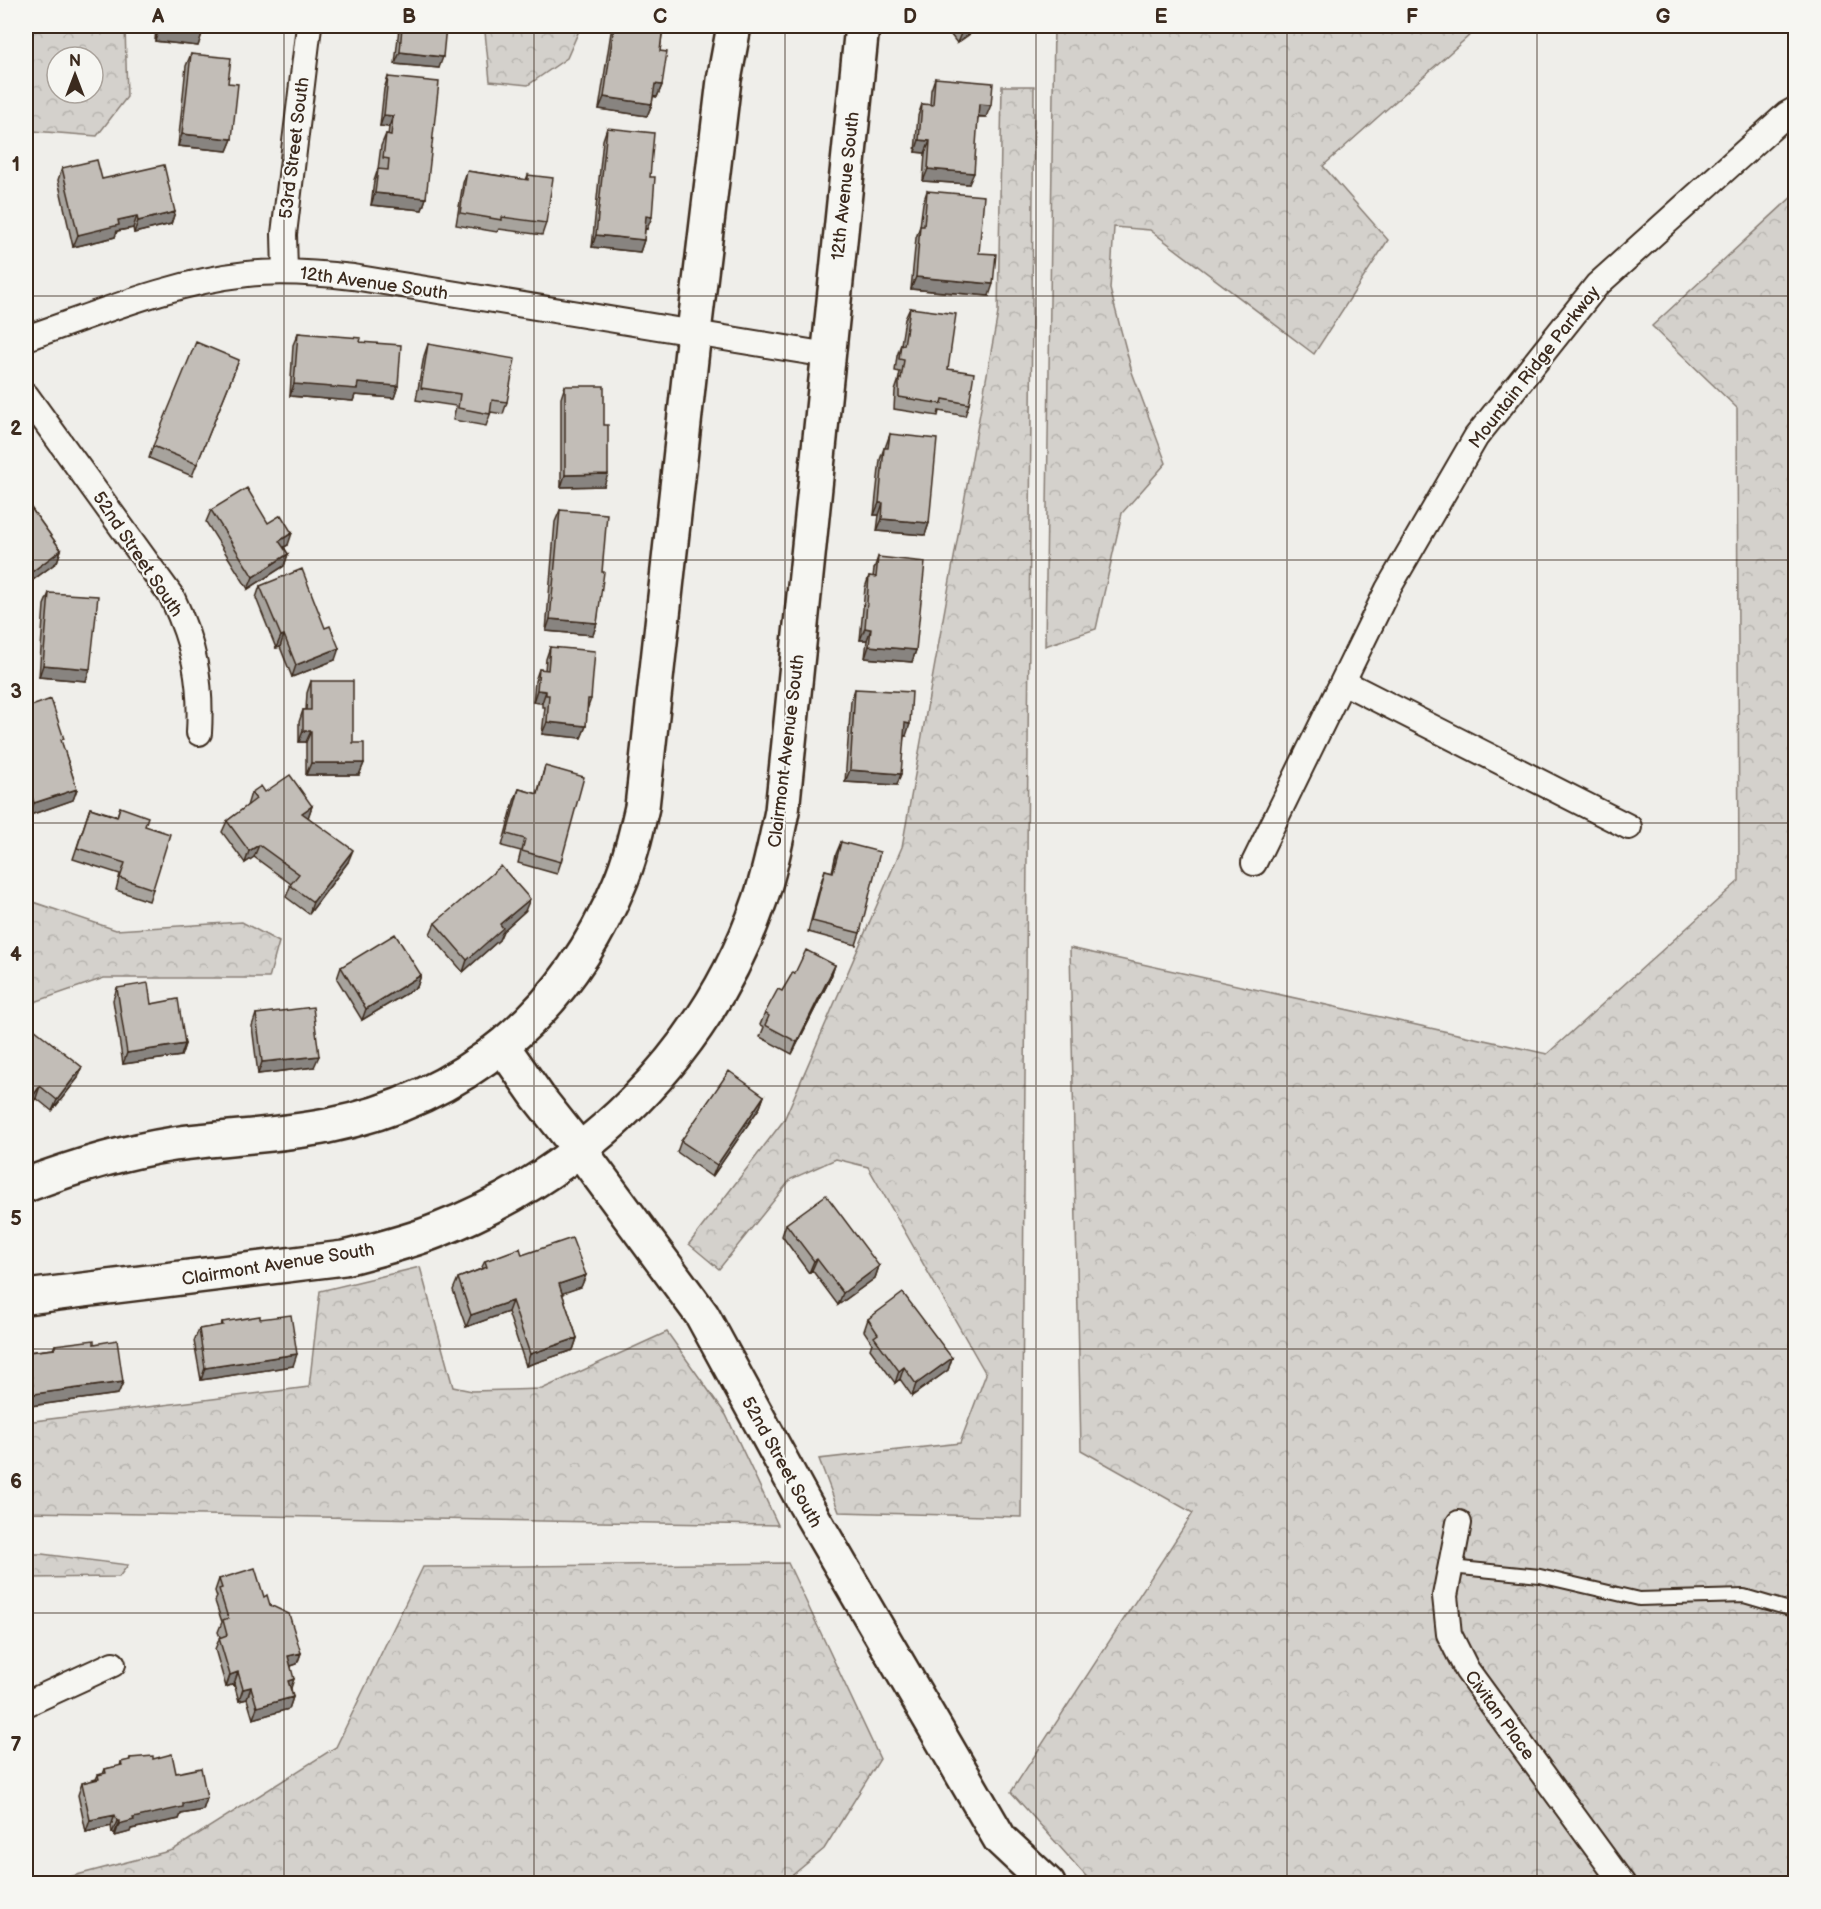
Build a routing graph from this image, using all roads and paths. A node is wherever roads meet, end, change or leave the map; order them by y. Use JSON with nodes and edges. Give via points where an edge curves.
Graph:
{"nodes":[{"id":1,"x":309,"y":26,"type":"edge"},
{"id":2,"x":734,"y":26,"type":"edge"},
{"id":3,"x":862,"y":26,"type":"edge"},
{"id":4,"x":1796,"y":109,"type":"edge"},
{"id":5,"x":285,"y":272,"type":"junction"},
{"id":6,"x":694,"y":332,"type":"junction"},
{"id":7,"x":26,"y":338,"type":"edge"},
{"id":8,"x":828,"y":355,"type":"junction"},
{"id":9,"x":26,"y":395,"type":"edge"},
{"id":10,"x":1343,"y":682,"type":"junction"},
{"id":11,"x":199,"y":733,"type":"dead end"},
{"id":12,"x":1629,"y":827,"type":"dead end"},
{"id":13,"x":1254,"y":863,"type":"dead end"},
{"id":14,"x":503,"y":1047,"type":"junction"},
{"id":15,"x":580,"y":1150,"type":"junction"},
{"id":16,"x":26,"y":1185,"type":"edge"},
{"id":17,"x":26,"y":1297,"type":"edge"},
{"id":18,"x":1459,"y":1523,"type":"dead end"},
{"id":19,"x":1451,"y":1567,"type":"junction"},
{"id":20,"x":1796,"y":1611,"type":"edge"},
{"id":21,"x":113,"y":1665,"type":"dead end"},
{"id":22,"x":26,"y":1704,"type":"edge"},
{"id":23,"x":1048,"y":1884,"type":"edge"},
{"id":24,"x":1623,"y":1884,"type":"edge"}],
"edges":[{"from":1,"to":5,"type":"street","name":"53rd Street South","via":[[284,234]]},
{"from":2,"to":6,"type":"street"},
{"from":3,"to":8,"type":"street","name":"12th Avenue South"},
{"from":4,"to":10,"type":"street","name":"Mountain Ridge Parkway","via":[[1596,285],[1476,437],[1388,589]]},
{"from":5,"to":6,"type":"street","name":"12th Avenue South","via":[[353,277]]},
{"from":5,"to":7,"type":"street","name":"12th Avenue South","via":[[248,273],[174,288]]},
{"from":6,"to":8,"type":"street","name":"12th Avenue South"},
{"from":6,"to":14,"type":"street","via":[[642,807],[633,846],[620,884],[583,955],[559,988]]},
{"from":8,"to":15,"type":"street","name":"Clairmont Avenue South","via":[[782,811],[760,900],[723,984],[700,1022],[646,1091]]},
{"from":9,"to":11,"type":"street","name":"52nd Street South","via":[[172,597],[193,649],[200,695]]},
{"from":10,"to":12,"type":"street"},
{"from":10,"to":13,"type":"street","name":"Mountain Ridge Parkway"},
{"from":14,"to":15,"type":"street","name":"52nd Street South"},
{"from":14,"to":16,"type":"street","via":[[436,1088],[365,1116],[292,1132],[126,1152]]},
{"from":15,"to":17,"type":"street","name":"Clairmont Avenue South","via":[[501,1201],[435,1232],[390,1247],[297,1265]]},
{"from":15,"to":23,"type":"street","name":"52nd Street South","via":[[702,1315],[805,1504],[1000,1839]]},
{"from":18,"to":19,"type":"street","name":"Civitan Place"},
{"from":19,"to":20,"type":"lane","via":[[1540,1576],[1639,1599],[1744,1596]]},
{"from":19,"to":24,"type":"street","name":"Civitan Place","via":[[1445,1596],[1449,1634],[1467,1670]]},
{"from":21,"to":22,"type":"street"}]}
